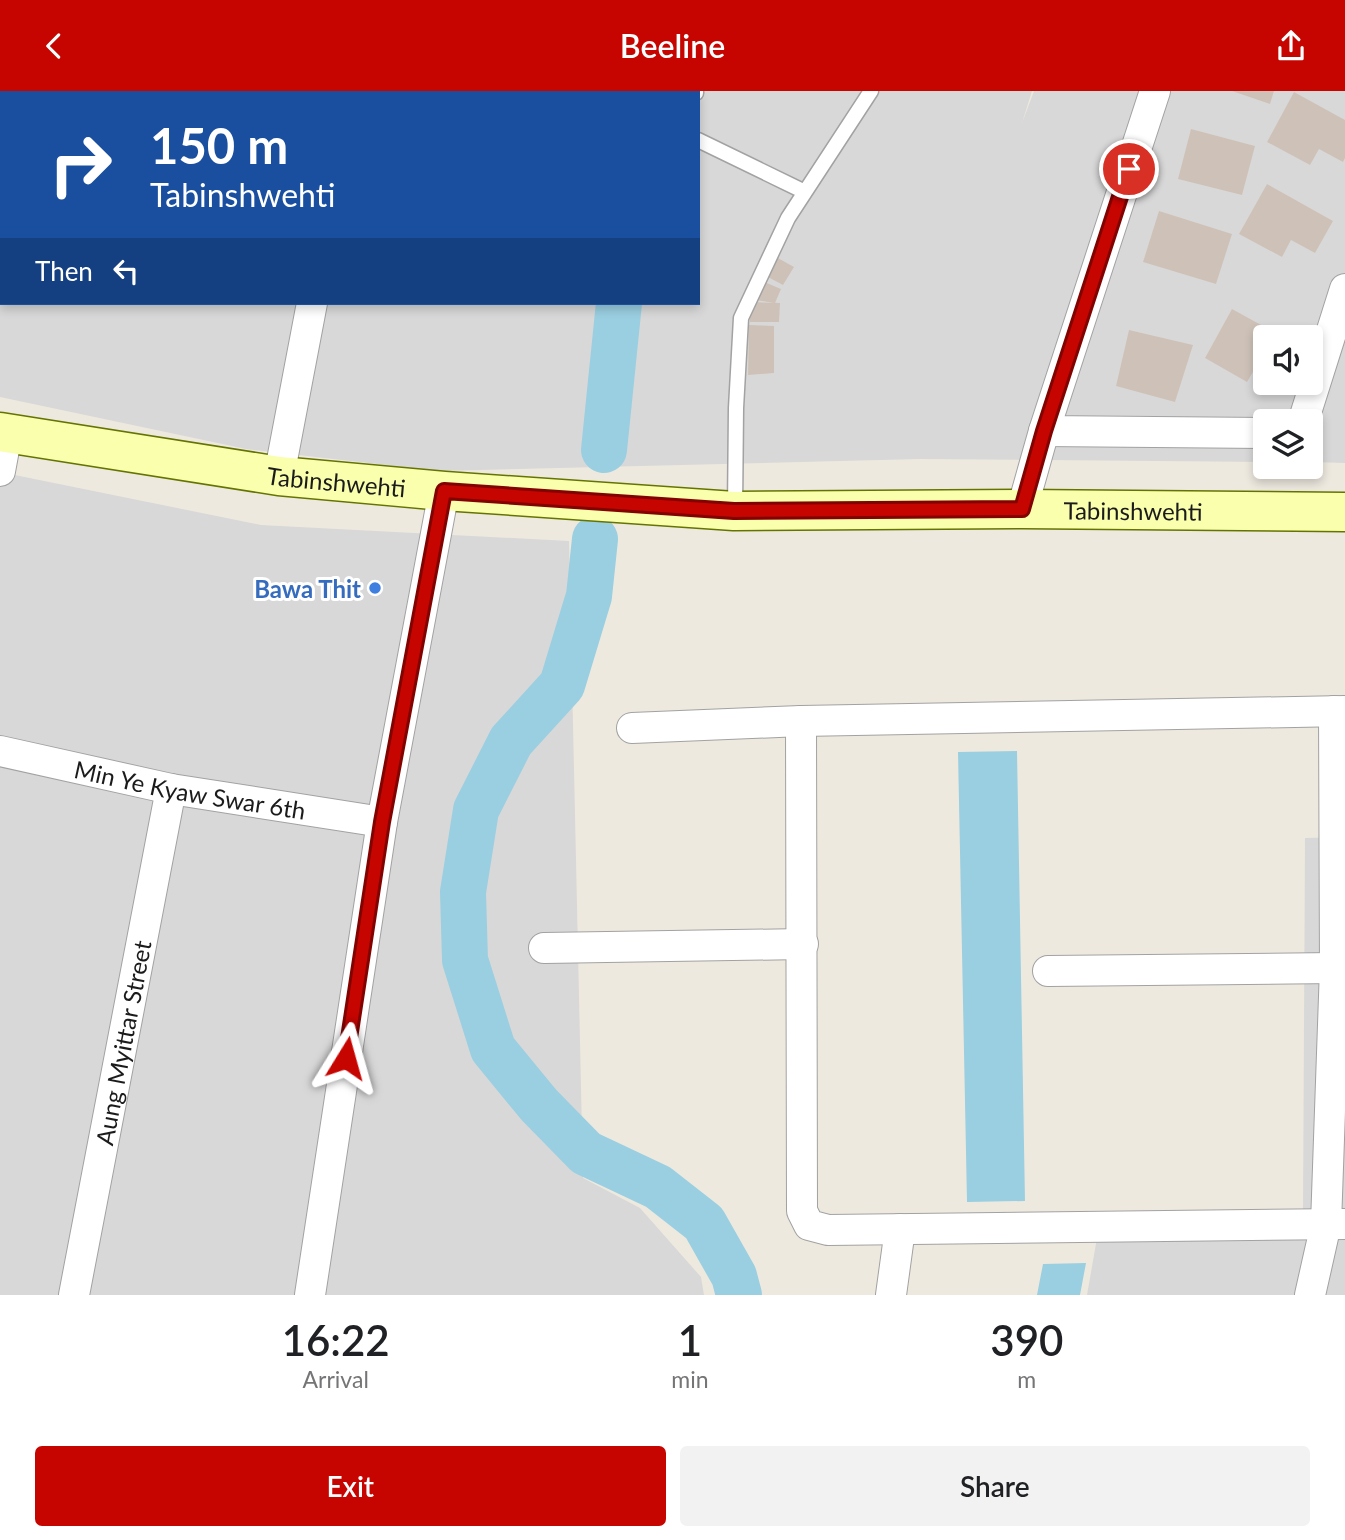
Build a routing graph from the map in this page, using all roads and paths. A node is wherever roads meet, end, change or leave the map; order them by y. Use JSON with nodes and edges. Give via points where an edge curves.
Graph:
{"nodes":[{"id":1,"x":871,"y":91,"type":"edge"},
{"id":2,"x":1155,"y":91,"type":"edge"},
{"id":3,"x":700,"y":141,"type":"edge"},
{"id":4,"x":805,"y":192,"type":"junction"},
{"id":5,"x":1345,"y":289,"type":"edge"},
{"id":6,"x":312,"y":305,"type":"edge"},
{"id":7,"x":1340,"y":323,"type":"edge"},
{"id":8,"x":1308,"y":409,"type":"edge"},
{"id":9,"x":1044,"y":431,"type":"junction"},
{"id":10,"x":4,"y":432,"type":"edge"},
{"id":11,"x":1253,"y":433,"type":"edge"},
{"id":12,"x":0,"y":471,"type":"edge"},
{"id":13,"x":279,"y":476,"type":"junction"},
{"id":14,"x":444,"y":491,"type":"junction"},
{"id":15,"x":1022,"y":509,"type":"junction"},
{"id":16,"x":734,"y":511,"type":"junction"},
{"id":17,"x":1345,"y":512,"type":"edge"},
{"id":18,"x":1340,"y":711,"type":"edge"},
{"id":19,"x":801,"y":721,"type":"junction"},
{"id":20,"x":632,"y":728,"type":"dead end"},
{"id":21,"x":0,"y":751,"type":"edge"},
{"id":22,"x":171,"y":789,"type":"junction"},
{"id":23,"x":382,"y":822,"type":"junction"},
{"id":24,"x":803,"y":944,"type":"junction"},
{"id":25,"x":544,"y":948,"type":"dead end"},
{"id":26,"x":1335,"y":968,"type":"junction"},
{"id":27,"x":1048,"y":971,"type":"dead end"},
{"id":28,"x":1336,"y":1224,"type":"edge"},
{"id":29,"x":900,"y":1229,"type":"junction"},
{"id":30,"x":74,"y":1295,"type":"edge"},
{"id":31,"x":310,"y":1295,"type":"edge"},
{"id":32,"x":891,"y":1295,"type":"edge"},
{"id":33,"x":1310,"y":1295,"type":"edge"}],
"edges":[{"from":1,"to":4,"type":"lane"},
{"from":2,"to":9,"type":"street"},
{"from":3,"to":4,"type":"lane"},
{"from":4,"to":16,"type":"lane","via":[[741,318]]},
{"from":5,"to":7,"type":"street"},
{"from":6,"to":13,"type":"street"},
{"from":7,"to":8,"type":"street"},
{"from":9,"to":11,"type":"street"},
{"from":9,"to":15,"type":"street"},
{"from":10,"to":12,"type":"street"},
{"from":10,"to":13,"type":"main road","name":"Tabinshwehti"},
{"from":13,"to":14,"type":"main road","name":"Tabinshwehti"},
{"from":14,"to":16,"type":"main road","name":"Tabinshwehti"},
{"from":14,"to":23,"type":"street"},
{"from":15,"to":16,"type":"main road","name":"Tabinshwehti"},
{"from":15,"to":17,"type":"main road","name":"Tabinshwehti"},
{"from":18,"to":19,"type":"street"},
{"from":18,"to":26,"type":"street"},
{"from":19,"to":20,"type":"street"},
{"from":19,"to":24,"type":"street"},
{"from":21,"to":22,"type":"street","name":"Min Ye Kyaw Swar 6th"},
{"from":22,"to":23,"type":"street","name":"Min Ye Kyaw Swar 6th"},
{"from":22,"to":30,"type":"street","name":"Aung Myittar Street"},
{"from":23,"to":31,"type":"street"},
{"from":24,"to":25,"type":"street"},
{"from":24,"to":29,"type":"street","via":[[802,1211],[809,1226],[828,1230]]},
{"from":26,"to":27,"type":"street"},
{"from":26,"to":28,"type":"street"},
{"from":28,"to":29,"type":"street"},
{"from":28,"to":33,"type":"street"},
{"from":29,"to":32,"type":"street"}]}
